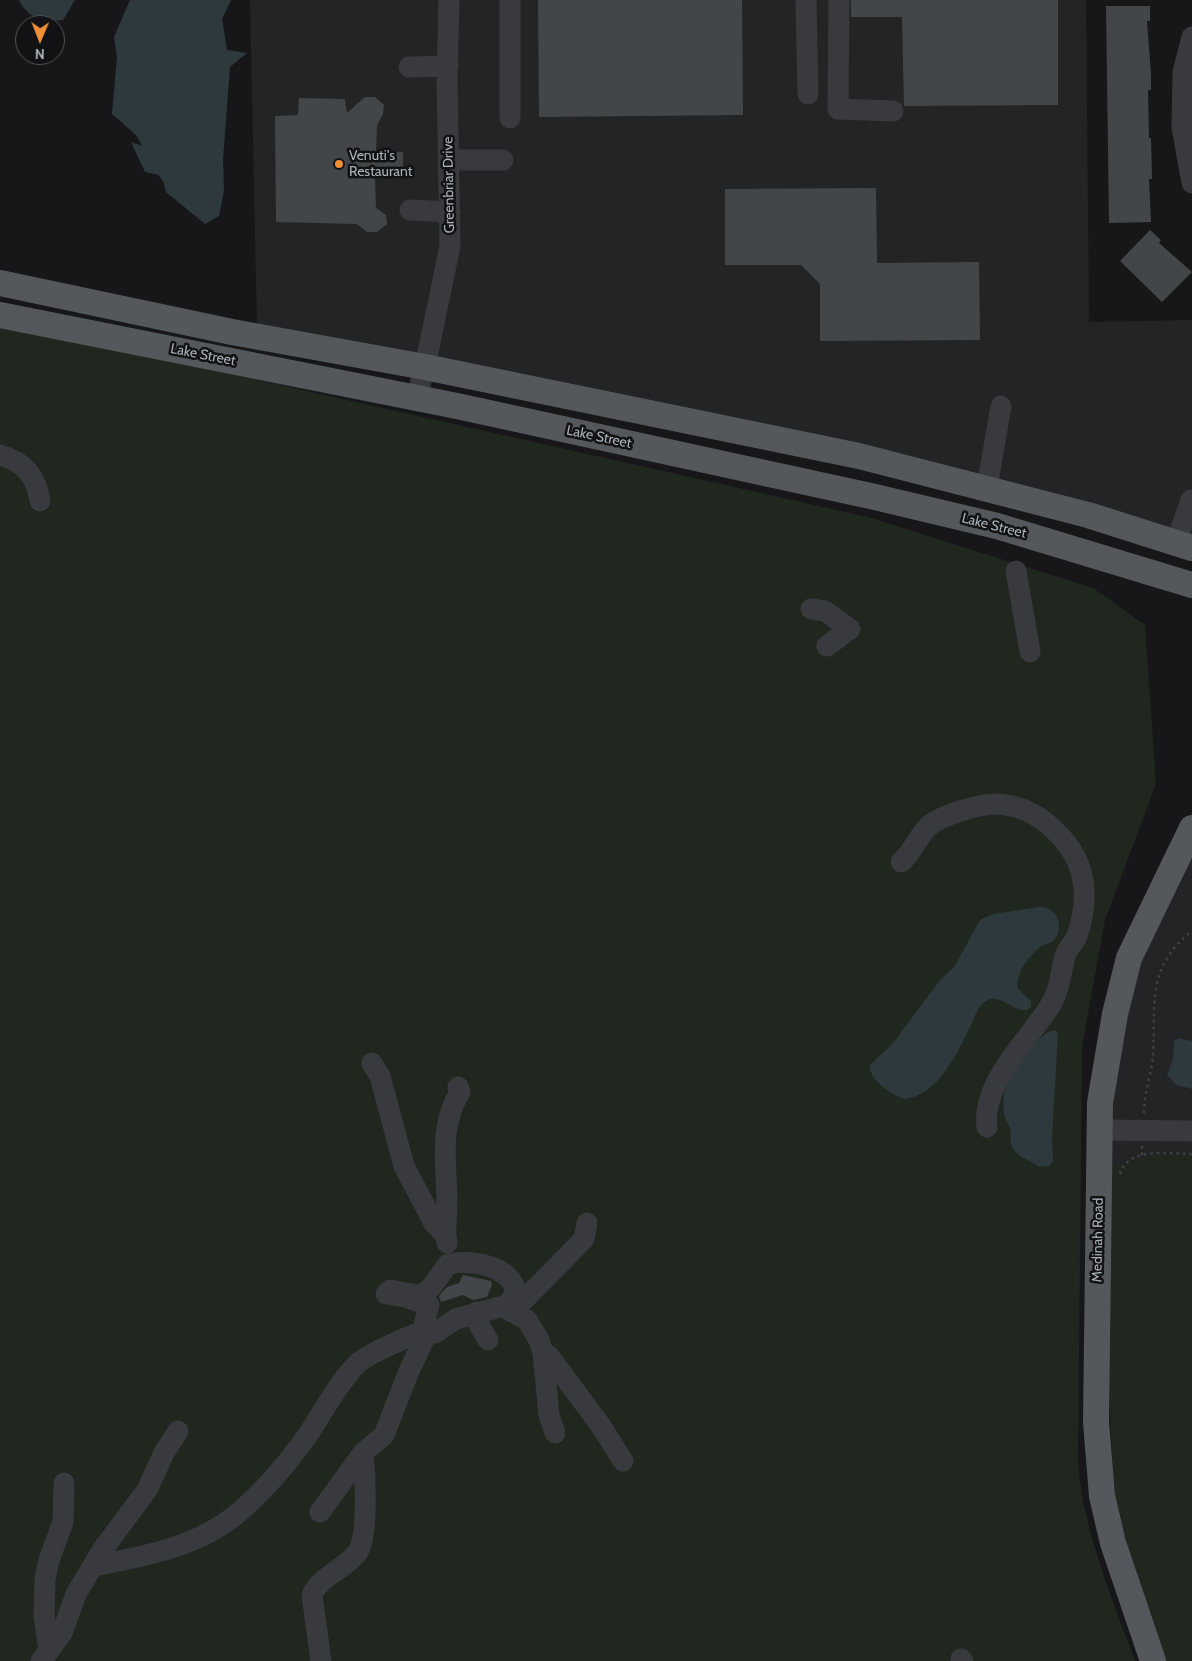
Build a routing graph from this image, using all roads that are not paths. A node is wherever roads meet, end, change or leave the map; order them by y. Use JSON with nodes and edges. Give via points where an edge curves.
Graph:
{"nodes":[{"id":1,"x":449,"y":0,"type":"edge"},
{"id":2,"x":510,"y":0,"type":"edge"},
{"id":3,"x":806,"y":0,"type":"edge"},
{"id":4,"x":839,"y":0,"type":"edge"},
{"id":5,"x":1192,"y":36,"type":"edge"},
{"id":6,"x":448,"y":66,"type":"junction"},
{"id":7,"x":410,"y":67,"type":"dead end"},
{"id":8,"x":808,"y":94,"type":"dead end"},
{"id":9,"x":893,"y":111,"type":"dead end"},
{"id":10,"x":510,"y":118,"type":"dead end"},
{"id":11,"x":449,"y":160,"type":"junction"},
{"id":12,"x":503,"y":160,"type":"dead end"},
{"id":13,"x":1192,"y":183,"type":"edge"},
{"id":14,"x":410,"y":210,"type":"dead end"},
{"id":15,"x":450,"y":212,"type":"junction"},
{"id":16,"x":0,"y":283,"type":"edge"},
{"id":17,"x":0,"y":314,"type":"edge"},
{"id":18,"x":425,"y":367,"type":"junction"},
{"id":19,"x":416,"y":399,"type":"junction"},
{"id":20,"x":1001,"y":406,"type":"dead end"},
{"id":21,"x":0,"y":455,"type":"edge"},
{"id":22,"x":987,"y":488,"type":"junction"},
{"id":23,"x":1191,"y":500,"type":"dead end"},
{"id":24,"x":40,"y":501,"type":"dead end"},
{"id":25,"x":1184,"y":546,"type":"edge"},
{"id":26,"x":1016,"y":571,"type":"dead end"},
{"id":27,"x":1192,"y":585,"type":"edge"},
{"id":28,"x":811,"y":609,"type":"dead end"},
{"id":29,"x":827,"y":646,"type":"dead end"},
{"id":30,"x":1030,"y":652,"type":"dead end"},
{"id":31,"x":1192,"y":828,"type":"edge"},
{"id":32,"x":901,"y":862,"type":"dead end"},
{"id":33,"x":372,"y":1063,"type":"dead end"},
{"id":34,"x":458,"y":1087,"type":"dead end"},
{"id":35,"x":987,"y":1127,"type":"dead end"},
{"id":36,"x":1100,"y":1130,"type":"junction"},
{"id":37,"x":1192,"y":1131,"type":"edge"},
{"id":38,"x":587,"y":1223,"type":"dead end"},
{"id":39,"x":445,"y":1235,"type":"junction"},
{"id":40,"x":452,"y":1263,"type":"junction"},
{"id":41,"x":508,"y":1309,"type":"junction"},
{"id":42,"x":476,"y":1312,"type":"junction"},
{"id":43,"x":428,"y":1331,"type":"junction"},
{"id":44,"x":488,"y":1340,"type":"dead end"},
{"id":45,"x":543,"y":1354,"type":"junction"},
{"id":46,"x":178,"y":1431,"type":"dead end"},
{"id":47,"x":555,"y":1433,"type":"dead end"},
{"id":48,"x":363,"y":1452,"type":"junction"},
{"id":49,"x":623,"y":1460,"type":"dead end"},
{"id":50,"x":64,"y":1483,"type":"dead end"},
{"id":51,"x":320,"y":1512,"type":"dead end"},
{"id":52,"x":94,"y":1566,"type":"junction"},
{"id":53,"x":45,"y":1656,"type":"edge"},
{"id":54,"x":322,"y":1661,"type":"edge"},
{"id":55,"x":1153,"y":1661,"type":"edge"}],
"edges":[{"from":1,"to":6,"type":"street","name":"Greenbriar Drive"},
{"from":2,"to":10,"type":"street"},
{"from":3,"to":8,"type":"street"},
{"from":4,"to":9,"type":"street","via":[[838,109]]},
{"from":5,"to":13,"type":"street","via":[[1183,72],[1182,127]]},
{"from":6,"to":7,"type":"street"},
{"from":6,"to":11,"type":"street","name":"Greenbriar Drive"},
{"from":11,"to":12,"type":"street"},
{"from":11,"to":15,"type":"street","name":"Greenbriar Drive"},
{"from":14,"to":15,"type":"street"},
{"from":15,"to":18,"type":"street","name":"Greenbriar Drive","via":[[450,246]]},
{"from":16,"to":18,"type":"main road","name":"Lake Street","via":[[232,332]]},
{"from":17,"to":19,"type":"main road","name":"Lake Street"},
{"from":18,"to":19,"type":"street","name":"Greenbriar Drive"},
{"from":18,"to":22,"type":"main road","name":"Lake Street","via":[[859,456]]},
{"from":19,"to":27,"type":"main road","name":"Lake Street","via":[[950,514],[1068,546]]},
{"from":20,"to":22,"type":"street"},
{"from":21,"to":24,"type":"street","via":[[29,470]]},
{"from":22,"to":25,"type":"main road","name":"Lake Street","via":[[1088,514]]},
{"from":23,"to":25,"type":"street"},
{"from":26,"to":30,"type":"street"},
{"from":28,"to":29,"type":"street","via":[[825,611],[850,629]]},
{"from":31,"to":36,"type":"main road","name":"Medinah Road","via":[[1129,958],[1102,1085]]},
{"from":32,"to":35,"type":"street","via":[[929,826],[962,812],[995,804],[1026,810],[1041,818],[1071,849],[1081,867],[1083,916],[1076,939],[1066,954],[1061,982],[1048,1009],[1025,1037],[992,1094],[986,1111]]},
{"from":33,"to":39,"type":"street","via":[[380,1076],[404,1166],[431,1217]]},
{"from":34,"to":39,"type":"street","via":[[460,1092],[446,1128]]},
{"from":36,"to":37,"type":"street"},
{"from":36,"to":55,"type":"main road","name":"Medinah Road","via":[[1096,1422],[1102,1496],[1113,1543]]},
{"from":38,"to":41,"type":"street","via":[[584,1240]]},
{"from":39,"to":40,"type":"street"},
{"from":40,"to":41,"type":"street","via":[[483,1264],[503,1274],[515,1287],[516,1293]]},
{"from":40,"to":43,"type":"street","via":[[422,1296],[396,1290],[386,1294],[429,1305],[424,1324]]},
{"from":41,"to":42,"type":"street"},
{"from":41,"to":45,"type":"street","via":[[527,1320]]},
{"from":42,"to":43,"type":"street","via":[[456,1319],[435,1333]]},
{"from":42,"to":44,"type":"street","via":[[475,1318]]},
{"from":43,"to":48,"type":"street","via":[[384,1435]]},
{"from":43,"to":52,"type":"street","via":[[378,1351],[358,1363],[336,1390],[303,1442],[274,1477],[225,1522],[176,1547]]},
{"from":45,"to":47,"type":"street","via":[[549,1415]]},
{"from":45,"to":49,"type":"street","via":[[552,1361]]},
{"from":46,"to":52,"type":"street","via":[[147,1490],[114,1532]]},
{"from":48,"to":51,"type":"street"},
{"from":48,"to":54,"type":"street","via":[[363,1543],[341,1568],[321,1581],[312,1595]]},
{"from":50,"to":53,"type":"street","via":[[63,1522],[45,1579]]},
{"from":52,"to":53,"type":"street","via":[[76,1594],[62,1633]]}]}
